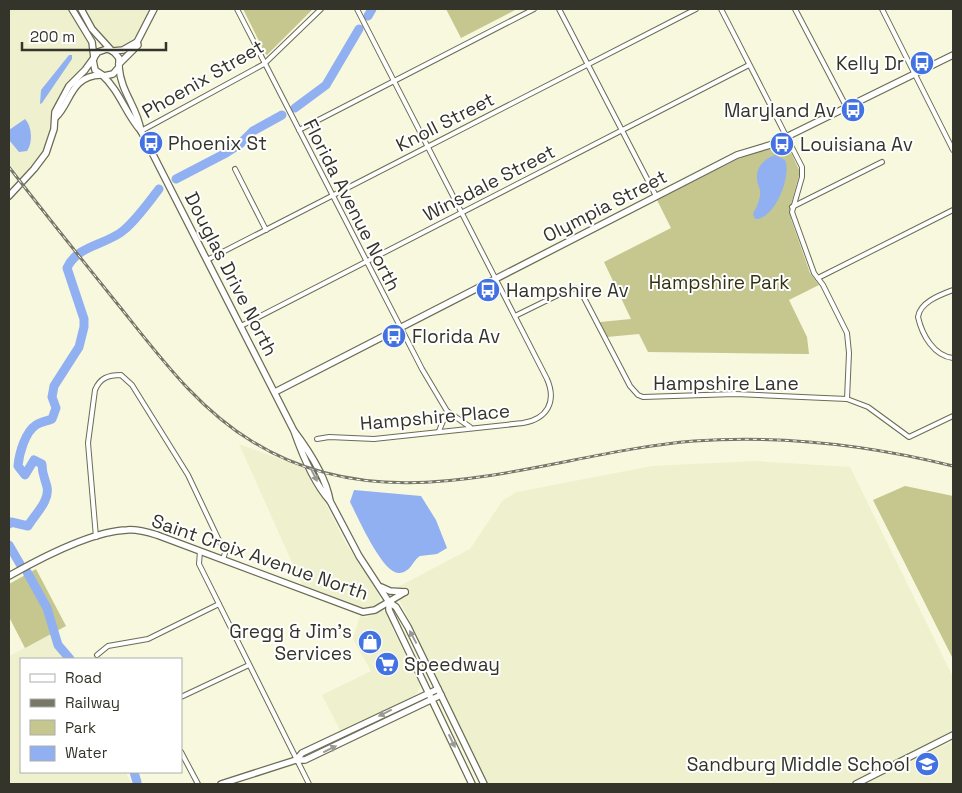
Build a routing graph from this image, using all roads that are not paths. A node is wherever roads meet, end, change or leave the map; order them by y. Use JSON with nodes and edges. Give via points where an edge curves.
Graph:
{"nodes":[{"id":1,"x":72,"y":9,"type":"edge"},
{"id":2,"x":81,"y":9,"type":"edge"},
{"id":3,"x":154,"y":9,"type":"edge"},
{"id":4,"x":236,"y":9,"type":"edge"},
{"id":5,"x":321,"y":9,"type":"edge"},
{"id":6,"x":357,"y":9,"type":"edge"},
{"id":7,"x":534,"y":9,"type":"edge"},
{"id":8,"x":559,"y":9,"type":"edge"},
{"id":9,"x":696,"y":9,"type":"edge"},
{"id":10,"x":721,"y":9,"type":"edge"},
{"id":11,"x":795,"y":9,"type":"edge"},
{"id":12,"x":882,"y":9,"type":"edge"},
{"id":13,"x":137,"y":42,"type":"junction"},
{"id":14,"x":112,"y":51,"type":"junction"},
{"id":15,"x":953,"y":55,"type":"edge"},
{"id":16,"x":94,"y":59,"type":"junction"},
{"id":17,"x":264,"y":64,"type":"junction"},
{"id":18,"x":588,"y":64,"type":"junction"},
{"id":19,"x":119,"y":65,"type":"junction"},
{"id":20,"x":749,"y":65,"type":"junction"},
{"id":21,"x":915,"y":74,"type":"junction"},
{"id":22,"x":102,"y":75,"type":"junction"},
{"id":23,"x":394,"y":81,"type":"junction"},
{"id":24,"x":847,"y":108,"type":"junction"},
{"id":25,"x":56,"y":118,"type":"junction"},
{"id":26,"x":141,"y":130,"type":"junction"},
{"id":27,"x":299,"y":130,"type":"junction"},
{"id":28,"x":622,"y":130,"type":"junction"},
{"id":29,"x":786,"y":136,"type":"junction"},
{"id":30,"x":428,"y":147,"type":"junction"},
{"id":31,"x":953,"y":150,"type":"edge"},
{"id":32,"x":882,"y":162,"type":"dead end"},
{"id":33,"x":235,"y":169,"type":"dead end"},
{"id":34,"x":9,"y":196,"type":"edge"},
{"id":35,"x":332,"y":196,"type":"junction"},
{"id":36,"x":656,"y":196,"type":"junction"},
{"id":37,"x":792,"y":207,"type":"junction"},
{"id":38,"x":953,"y":210,"type":"edge"},
{"id":39,"x":462,"y":213,"type":"junction"},
{"id":40,"x":266,"y":230,"type":"junction"},
{"id":41,"x":207,"y":260,"type":"junction"},
{"id":42,"x":366,"y":261,"type":"junction"},
{"id":43,"x":818,"y":278,"type":"junction"},
{"id":44,"x":496,"y":279,"type":"junction"},
{"id":45,"x":953,"y":290,"type":"edge"},
{"id":46,"x":515,"y":316,"type":"junction"},
{"id":47,"x":241,"y":326,"type":"junction"},
{"id":48,"x":400,"y":328,"type":"junction"},
{"id":49,"x":953,"y":358,"type":"edge"},
{"id":50,"x":275,"y":392,"type":"junction"},
{"id":51,"x":846,"y":399,"type":"junction"},
{"id":52,"x":447,"y":411,"type":"junction"},
{"id":53,"x":953,"y":416,"type":"edge"},
{"id":54,"x":472,"y":428,"type":"junction"},
{"id":55,"x":438,"y":431,"type":"junction"},
{"id":56,"x":317,"y":439,"type":"dead end"},
{"id":57,"x":96,"y":537,"type":"junction"},
{"id":58,"x":200,"y":552,"type":"junction"},
{"id":59,"x":223,"y":560,"type":"junction"},
{"id":60,"x":9,"y":576,"type":"edge"},
{"id":61,"x":378,"y":585,"type":"junction"},
{"id":62,"x":389,"y":602,"type":"junction"},
{"id":63,"x":219,"y":604,"type":"junction"},
{"id":64,"x":97,"y":655,"type":"dead end"},
{"id":65,"x":249,"y":665,"type":"junction"},
{"id":66,"x":429,"y":692,"type":"junction"},
{"id":67,"x":440,"y":692,"type":"junction"},
{"id":68,"x":182,"y":697,"type":"edge"},
{"id":69,"x":432,"y":699,"type":"junction"},
{"id":70,"x":953,"y":735,"type":"edge"},
{"id":71,"x":182,"y":754,"type":"edge"},
{"id":72,"x":296,"y":760,"type":"junction"},
{"id":73,"x":198,"y":784,"type":"edge"},
{"id":74,"x":221,"y":784,"type":"edge"},
{"id":75,"x":309,"y":784,"type":"edge"},
{"id":76,"x":472,"y":784,"type":"edge"},
{"id":77,"x":484,"y":784,"type":"edge"},
{"id":78,"x":856,"y":784,"type":"edge"}],
"edges":[{"from":1,"to":16,"type":"street","via":[[92,42]]},
{"from":2,"to":14,"type":"street"},
{"from":3,"to":13,"type":"street"},
{"from":4,"to":17,"type":"street","name":"Florida Avenue North"},
{"from":5,"to":17,"type":"street","name":"Phoenix Street"},
{"from":6,"to":23,"type":"street"},
{"from":7,"to":23,"type":"street"},
{"from":8,"to":18,"type":"street"},
{"from":9,"to":18,"type":"street","name":"Knoll Street"},
{"from":10,"to":20,"type":"street"},
{"from":11,"to":24,"type":"street"},
{"from":12,"to":21,"type":"street"},
{"from":13,"to":14,"type":"street","via":[[123,50]]},
{"from":13,"to":19,"type":"street","via":[[138,45]]},
{"from":14,"to":16,"type":"street","via":[[101,50]]},
{"from":14,"to":19,"type":"street","via":[[119,58]]},
{"from":15,"to":21,"type":"street","name":"Olympia Street"},
{"from":16,"to":22,"type":"street","via":[[95,70]]},
{"from":16,"to":25,"type":"street","via":[[64,94],[55,112]]},
{"from":17,"to":26,"type":"street","name":"Phoenix Street"},
{"from":17,"to":27,"type":"street","name":"Florida Avenue North"},
{"from":18,"to":28,"type":"street"},
{"from":18,"to":30,"type":"street","name":"Knoll Street"},
{"from":19,"to":22,"type":"street","via":[[113,74]]},
{"from":19,"to":26,"type":"street","name":"Douglas Drive North","via":[[121,85]]},
{"from":20,"to":28,"type":"street","name":"Winsdale Street"},
{"from":20,"to":29,"type":"street"},
{"from":21,"to":24,"type":"street","name":"Olympia Street"},
{"from":21,"to":31,"type":"street"},
{"from":22,"to":25,"type":"street","via":[[90,77],[79,84]]},
{"from":22,"to":26,"type":"street","name":"Douglas Drive North","via":[[118,92]]},
{"from":23,"to":27,"type":"street"},
{"from":23,"to":30,"type":"street"},
{"from":24,"to":29,"type":"street","name":"Olympia Street"},
{"from":25,"to":34,"type":"street","via":[[46,153]]},
{"from":26,"to":41,"type":"street","name":"Douglas Drive North"},
{"from":27,"to":35,"type":"street","name":"Florida Avenue North"},
{"from":28,"to":36,"type":"street"},
{"from":28,"to":39,"type":"street","name":"Winsdale Street"},
{"from":29,"to":36,"type":"street","name":"Olympia Street","via":[[770,145],[737,155]]},
{"from":29,"to":37,"type":"street","via":[[803,172]]},
{"from":30,"to":35,"type":"street","name":"Knoll Street"},
{"from":30,"to":39,"type":"street"},
{"from":32,"to":37,"type":"street"},
{"from":33,"to":40,"type":"street"},
{"from":35,"to":40,"type":"street","name":"Knoll Street"},
{"from":35,"to":42,"type":"street","name":"Florida Avenue North"},
{"from":36,"to":44,"type":"street","name":"Olympia Street"},
{"from":37,"to":43,"type":"street","via":[[800,237]]},
{"from":38,"to":43,"type":"street"},
{"from":39,"to":42,"type":"street","name":"Winsdale Street"},
{"from":39,"to":44,"type":"street"},
{"from":40,"to":41,"type":"street","name":"Knoll Street"},
{"from":41,"to":47,"type":"street","name":"Douglas Drive North"},
{"from":42,"to":47,"type":"street","name":"Winsdale Street"},
{"from":42,"to":48,"type":"street","name":"Florida Avenue North"},
{"from":43,"to":51,"type":"street","via":[[847,333],[850,353]]},
{"from":44,"to":46,"type":"street"},
{"from":44,"to":48,"type":"street","name":"Olympia Street"},
{"from":45,"to":49,"type":"street","via":[[925,304],[918,317],[935,350]]},
{"from":46,"to":51,"type":"street","name":"Hampshire Lane","via":[[575,288],[581,292],[630,386],[644,397],[735,394]]},
{"from":46,"to":54,"type":"street","name":"Hampshire Place","via":[[550,387],[549,408],[533,421]]},
{"from":47,"to":50,"type":"street","name":"Douglas Drive North"},
{"from":48,"to":50,"type":"street","name":"Olympia Street"},
{"from":48,"to":52,"type":"street","name":"Florida Avenue North"},
{"from":50,"to":61,"type":"street","name":"Douglas Drive North","via":[[324,494]]},
{"from":51,"to":53,"type":"street","name":"Hampshire Lane","via":[[868,407],[905,436],[913,436]]},
{"from":52,"to":54,"type":"street","name":"Florida Avenue North"},
{"from":52,"to":55,"type":"street"},
{"from":54,"to":55,"type":"street","name":"Hampshire Place"},
{"from":55,"to":56,"type":"street","name":"Hampshire Place","via":[[374,439]]},
{"from":57,"to":58,"type":"street","name":"Saint Croix Avenue North","via":[[128,530],[146,532]]},
{"from":57,"to":59,"type":"street","via":[[88,443],[96,390],[107,376],[121,375],[132,385],[188,475],[225,554]]},
{"from":57,"to":60,"type":"street","name":"Saint Croix Avenue North"},
{"from":58,"to":59,"type":"street","name":"Saint Croix Avenue North"},
{"from":58,"to":63,"type":"street","via":[[199,564]]},
{"from":59,"to":62,"type":"street","name":"Saint Croix Avenue North","via":[[363,612],[370,612]]},
{"from":61,"to":62,"type":"street","name":"Douglas Drive North"},
{"from":61,"to":62,"type":"street","via":[[390,592],[405,592]]},
{"from":62,"to":66,"type":"street","name":"Douglas Drive North","via":[[389,610]]},
{"from":67,"to":62,"type":"street","name":"Douglas Drive North","one_way":true,"via":[[403,617]]},
{"from":63,"to":64,"type":"street","via":[[148,639],[108,646]]},
{"from":63,"to":65,"type":"street"},
{"from":65,"to":68,"type":"street"},
{"from":65,"to":72,"type":"street"},
{"from":66,"to":67,"type":"street"},
{"from":66,"to":69,"type":"street","name":"Douglas Drive North"},
{"from":66,"to":72,"type":"street","one_way":true,"via":[[302,753]]},
{"from":67,"to":69,"type":"street"},
{"from":67,"to":77,"type":"street","name":"Douglas Drive North"},
{"from":72,"to":69,"type":"street","one_way":true,"via":[[322,753]]},
{"from":69,"to":76,"type":"street","name":"Douglas Drive North","one_way":true},
{"from":70,"to":78,"type":"street"},
{"from":71,"to":73,"type":"street"},
{"from":72,"to":74,"type":"street"},
{"from":72,"to":75,"type":"street"}]}
